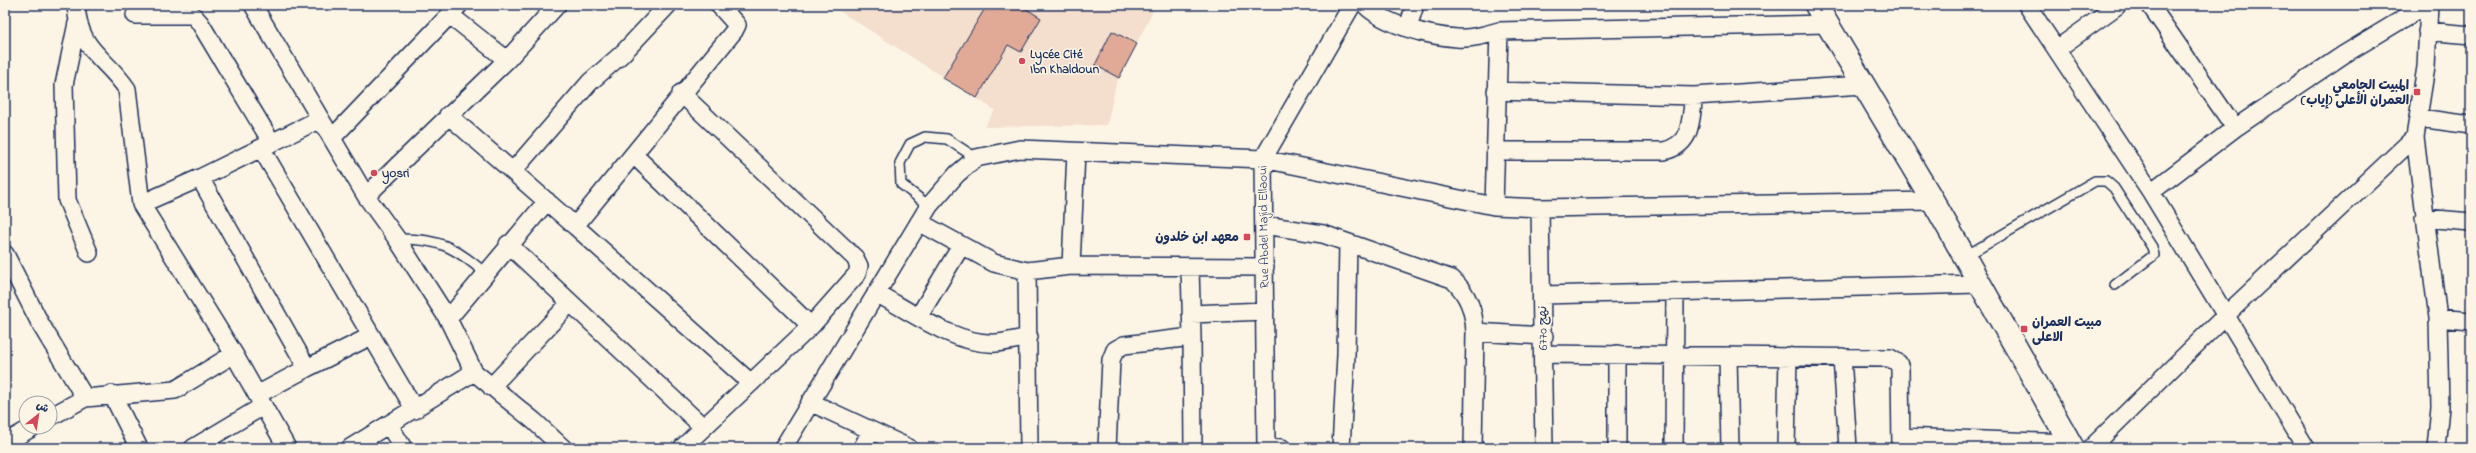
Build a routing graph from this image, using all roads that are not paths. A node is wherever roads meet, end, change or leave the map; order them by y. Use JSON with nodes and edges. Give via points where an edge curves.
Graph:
{"nodes":[{"id":1,"x":76,"y":5,"type":"edge"},
{"id":2,"x":253,"y":5,"type":"edge"},
{"id":3,"x":557,"y":5,"type":"edge"},
{"id":4,"x":719,"y":5,"type":"edge"},
{"id":5,"x":1352,"y":5,"type":"edge"},
{"id":6,"x":1365,"y":5,"type":"edge"},
{"id":7,"x":1415,"y":5,"type":"edge"},
{"id":8,"x":1816,"y":5,"type":"edge"},
{"id":9,"x":2027,"y":5,"type":"edge"},
{"id":10,"x":2118,"y":5,"type":"edge"},
{"id":11,"x":2150,"y":5,"type":"edge"},
{"id":12,"x":2428,"y":5,"type":"edge"},
{"id":13,"x":664,"y":6,"type":"edge"},
{"id":14,"x":454,"y":10,"type":"edge"},
{"id":15,"x":135,"y":15,"type":"dead end"},
{"id":16,"x":77,"y":23,"type":"junction"},
{"id":17,"x":1827,"y":24,"type":"junction"},
{"id":18,"x":1408,"y":27,"type":"junction"},
{"id":19,"x":1499,"y":31,"type":"junction"},
{"id":20,"x":2427,"y":31,"type":"junction"},
{"id":21,"x":2471,"y":35,"type":"edge"},
{"id":22,"x":2057,"y":50,"type":"junction"},
{"id":23,"x":507,"y":60,"type":"junction"},
{"id":24,"x":1863,"y":85,"type":"junction"},
{"id":25,"x":1496,"y":91,"type":"junction"},
{"id":26,"x":682,"y":93,"type":"junction"},
{"id":27,"x":1694,"y":96,"type":"junction"},
{"id":28,"x":448,"y":115,"type":"junction"},
{"id":29,"x":2419,"y":118,"type":"junction"},
{"id":30,"x":320,"y":119,"type":"junction"},
{"id":31,"x":2471,"y":125,"type":"edge"},
{"id":32,"x":2235,"y":128,"type":"junction"},
{"id":33,"x":2415,"y":137,"type":"junction"},
{"id":34,"x":332,"y":138,"type":"junction"},
{"id":35,"x":266,"y":146,"type":"junction"},
{"id":36,"x":1497,"y":151,"type":"junction"},
{"id":37,"x":1076,"y":152,"type":"junction"},
{"id":38,"x":634,"y":155,"type":"junction"},
{"id":39,"x":976,"y":158,"type":"junction"},
{"id":40,"x":1263,"y":159,"type":"junction"},
{"id":41,"x":513,"y":171,"type":"junction"},
{"id":42,"x":200,"y":178,"type":"junction"},
{"id":43,"x":2152,"y":192,"type":"junction"},
{"id":44,"x":366,"y":196,"type":"junction"},
{"id":45,"x":547,"y":201,"type":"junction"},
{"id":46,"x":1932,"y":201,"type":"junction"},
{"id":47,"x":141,"y":204,"type":"junction"},
{"id":48,"x":929,"y":206,"type":"junction"},
{"id":49,"x":1494,"y":206,"type":"junction"},
{"id":50,"x":1540,"y":208,"type":"junction"},
{"id":51,"x":2424,"y":218,"type":"junction"},
{"id":52,"x":919,"y":222,"type":"junction"},
{"id":53,"x":2471,"y":222,"type":"edge"},
{"id":54,"x":1264,"y":225,"type":"junction"},
{"id":55,"x":576,"y":226,"type":"junction"},
{"id":56,"x":398,"y":239,"type":"junction"},
{"id":57,"x":1348,"y":243,"type":"junction"},
{"id":58,"x":508,"y":244,"type":"junction"},
{"id":59,"x":962,"y":246,"type":"junction"},
{"id":60,"x":89,"y":253,"type":"dead end"},
{"id":61,"x":5,"y":254,"type":"edge"},
{"id":62,"x":1964,"y":257,"type":"junction"},
{"id":63,"x":1071,"y":266,"type":"junction"},
{"id":64,"x":1265,"y":267,"type":"junction"},
{"id":65,"x":1190,"y":268,"type":"junction"},
{"id":66,"x":1027,"y":271,"type":"junction"},
{"id":67,"x":485,"y":273,"type":"junction"},
{"id":68,"x":1980,"y":284,"type":"junction"},
{"id":69,"x":2115,"y":285,"type":"dead end"},
{"id":70,"x":1675,"y":292,"type":"junction"},
{"id":71,"x":876,"y":293,"type":"junction"},
{"id":72,"x":1542,"y":295,"type":"junction"},
{"id":73,"x":570,"y":303,"type":"junction"},
{"id":74,"x":1265,"y":311,"type":"junction"},
{"id":75,"x":1191,"y":314,"type":"junction"},
{"id":76,"x":2227,"y":314,"type":"junction"},
{"id":77,"x":919,"y":316,"type":"junction"},
{"id":78,"x":2438,"y":318,"type":"junction"},
{"id":79,"x":448,"y":319,"type":"junction"},
{"id":80,"x":2471,"y":321,"type":"edge"},
{"id":81,"x":811,"y":326,"type":"junction"},
{"id":82,"x":1475,"y":332,"type":"junction"},
{"id":83,"x":371,"y":336,"type":"junction"},
{"id":84,"x":1544,"y":336,"type":"junction"},
{"id":85,"x":1029,"y":337,"type":"junction"},
{"id":86,"x":1192,"y":337,"type":"junction"},
{"id":87,"x":234,"y":354,"type":"junction"},
{"id":88,"x":1543,"y":354,"type":"junction"},
{"id":89,"x":1618,"y":354,"type":"junction"},
{"id":90,"x":1676,"y":355,"type":"junction"},
{"id":91,"x":1728,"y":356,"type":"junction"},
{"id":92,"x":1788,"y":356,"type":"junction"},
{"id":93,"x":1842,"y":357,"type":"junction"},
{"id":94,"x":307,"y":368,"type":"junction"},
{"id":95,"x":474,"y":372,"type":"junction"},
{"id":96,"x":751,"y":383,"type":"junction"},
{"id":97,"x":491,"y":387,"type":"junction"},
{"id":98,"x":112,"y":394,"type":"junction"},
{"id":99,"x":85,"y":398,"type":"junction"},
{"id":100,"x":260,"y":401,"type":"junction"},
{"id":101,"x":810,"y":402,"type":"junction"},
{"id":102,"x":415,"y":410,"type":"junction"},
{"id":103,"x":58,"y":413,"type":"edge"},
{"id":104,"x":389,"y":425,"type":"junction"},
{"id":105,"x":703,"y":427,"type":"junction"},
{"id":106,"x":871,"y":432,"type":"junction"},
{"id":107,"x":19,"y":435,"type":"edge"},
{"id":108,"x":5,"y":443,"type":"edge"},
{"id":109,"x":1901,"y":443,"type":"edge"},
{"id":110,"x":2078,"y":446,"type":"edge"},
{"id":111,"x":139,"y":448,"type":"edge"},
{"id":112,"x":193,"y":448,"type":"edge"},
{"id":113,"x":287,"y":448,"type":"edge"},
{"id":114,"x":350,"y":448,"type":"edge"},
{"id":115,"x":403,"y":448,"type":"edge"},
{"id":116,"x":563,"y":448,"type":"edge"},
{"id":117,"x":682,"y":448,"type":"edge"},
{"id":118,"x":783,"y":448,"type":"edge"},
{"id":119,"x":862,"y":448,"type":"edge"},
{"id":120,"x":909,"y":448,"type":"edge"},
{"id":121,"x":1029,"y":448,"type":"edge"},
{"id":122,"x":1107,"y":448,"type":"edge"},
{"id":123,"x":1193,"y":448,"type":"edge"},
{"id":124,"x":1271,"y":448,"type":"edge"},
{"id":125,"x":1341,"y":448,"type":"edge"},
{"id":126,"x":1473,"y":448,"type":"edge"},
{"id":127,"x":1544,"y":448,"type":"edge"},
{"id":128,"x":1617,"y":448,"type":"edge"},
{"id":129,"x":1674,"y":448,"type":"edge"},
{"id":130,"x":1730,"y":448,"type":"edge"},
{"id":131,"x":1786,"y":448,"type":"edge"},
{"id":132,"x":1848,"y":448,"type":"edge"},
{"id":133,"x":2306,"y":448,"type":"edge"},
{"id":134,"x":2436,"y":448,"type":"edge"}],
"edges":[{"from":1,"to":16,"type":"street"},
{"from":2,"to":30,"type":"street"},
{"from":3,"to":23,"type":"street"},
{"from":4,"to":26,"type":"street","via":[[737,25]]},
{"from":5,"to":40,"type":"street","name":"Rue Abdel Majid Ellaoui"},
{"from":6,"to":18,"type":"street","via":[[1389,22]]},
{"from":7,"to":18,"type":"street"},
{"from":8,"to":17,"type":"street"},
{"from":9,"to":22,"type":"street"},
{"from":10,"to":22,"type":"street"},
{"from":11,"to":32,"type":"street"},
{"from":12,"to":20,"type":"street"},
{"from":12,"to":32,"type":"street","via":[[2343,55]]},
{"from":13,"to":41,"type":"street","via":[[622,54],[590,82]]},
{"from":14,"to":23,"type":"street"},
{"from":14,"to":34,"type":"street"},
{"from":15,"to":35,"type":"street","via":[[193,15],[200,23]]},
{"from":16,"to":47,"type":"street","via":[[85,42],[119,77],[127,89]]},
{"from":16,"to":60,"type":"street","via":[[64,85],[67,200]]},
{"from":17,"to":19,"type":"street"},
{"from":17,"to":24,"type":"street"},
{"from":18,"to":19,"type":"street","via":[[1457,38],[1481,37]]},
{"from":19,"to":25,"type":"street"},
{"from":20,"to":21,"type":"street"},
{"from":20,"to":29,"type":"street","via":[[2426,67]]},
{"from":22,"to":43,"type":"street"},
{"from":23,"to":28,"type":"street"},
{"from":24,"to":27,"type":"street"},
{"from":24,"to":46,"type":"street"},
{"from":25,"to":27,"type":"street"},
{"from":25,"to":36,"type":"street"},
{"from":26,"to":38,"type":"street"},
{"from":26,"to":81,"type":"street","via":[[855,258],[859,266],[857,274]]},
{"from":27,"to":36,"type":"street","via":[[1688,132],[1682,144],[1674,149]]},
{"from":28,"to":41,"type":"street"},
{"from":28,"to":44,"type":"street"},
{"from":29,"to":31,"type":"street"},
{"from":29,"to":33,"type":"street"},
{"from":30,"to":34,"type":"street"},
{"from":30,"to":35,"type":"street"},
{"from":32,"to":43,"type":"street"},
{"from":33,"to":51,"type":"street"},
{"from":33,"to":76,"type":"street"},
{"from":34,"to":44,"type":"street"},
{"from":35,"to":42,"type":"street"},
{"from":35,"to":83,"type":"street"},
{"from":36,"to":49,"type":"street"},
{"from":37,"to":39,"type":"street","via":[[1020,149]]},
{"from":37,"to":40,"type":"street"},
{"from":37,"to":63,"type":"street"},
{"from":38,"to":55,"type":"street"},
{"from":38,"to":81,"type":"street"},
{"from":39,"to":48,"type":"street","via":[[957,174]]},
{"from":39,"to":48,"type":"lane","via":[[947,139],[925,136],[910,144],[900,163],[901,184]]},
{"from":40,"to":49,"type":"street"},
{"from":40,"to":54,"type":"street","name":"Rue Abdel Majid Ellaoui"},
{"from":41,"to":45,"type":"street"},
{"from":42,"to":47,"type":"street"},
{"from":42,"to":94,"type":"street"},
{"from":43,"to":76,"type":"street"},
{"from":44,"to":56,"type":"street"},
{"from":45,"to":55,"type":"street"},
{"from":45,"to":58,"type":"street"},
{"from":46,"to":50,"type":"street"},
{"from":46,"to":62,"type":"street"},
{"from":47,"to":87,"type":"street"},
{"from":48,"to":52,"type":"street"},
{"from":49,"to":50,"type":"street"},
{"from":50,"to":72,"type":"street","name":"نهج 6770"},
{"from":51,"to":53,"type":"street"},
{"from":51,"to":78,"type":"street"},
{"from":52,"to":59,"type":"street"},
{"from":52,"to":71,"type":"street"},
{"from":54,"to":57,"type":"street","via":[[1323,234]]},
{"from":54,"to":64,"type":"street","name":"Rue Abdel Majid Ellaoui"},
{"from":55,"to":96,"type":"street"},
{"from":56,"to":67,"type":"lane","via":[[422,238],[445,245],[464,255]]},
{"from":56,"to":79,"type":"street"},
{"from":57,"to":82,"type":"street","via":[[1452,279],[1464,290],[1468,298]]},
{"from":57,"to":125,"type":"street"},
{"from":58,"to":67,"type":"street"},
{"from":58,"to":73,"type":"street"},
{"from":59,"to":66,"type":"street","via":[[994,263]]},
{"from":59,"to":77,"type":"street"},
{"from":61,"to":99,"type":"street","via":[[41,325]]},
{"from":62,"to":68,"type":"street"},
{"from":62,"to":69,"type":"lane","via":[[2095,181],[2106,181],[2114,188],[2154,254]]},
{"from":63,"to":65,"type":"street"},
{"from":63,"to":66,"type":"street"},
{"from":64,"to":65,"type":"street"},
{"from":64,"to":74,"type":"street","name":"Rue Abdel Majid Ellaoui"},
{"from":65,"to":75,"type":"street"},
{"from":66,"to":85,"type":"street"},
{"from":67,"to":79,"type":"street"},
{"from":68,"to":70,"type":"street"},
{"from":68,"to":110,"type":"street"},
{"from":70,"to":72,"type":"street"},
{"from":70,"to":90,"type":"street"},
{"from":71,"to":77,"type":"street"},
{"from":71,"to":101,"type":"street"},
{"from":72,"to":84,"type":"street","name":"نهج 6770"},
{"from":73,"to":97,"type":"street"},
{"from":73,"to":105,"type":"street"},
{"from":74,"to":75,"type":"street"},
{"from":74,"to":124,"type":"street","name":"Rue Abdel Majid Ellaoui"},
{"from":75,"to":86,"type":"street"},
{"from":76,"to":110,"type":"street"},
{"from":76,"to":133,"type":"street"},
{"from":77,"to":85,"type":"street","via":[[965,340],[995,343]]},
{"from":78,"to":80,"type":"street"},
{"from":78,"to":134,"type":"street","via":[[2440,407]]},
{"from":79,"to":95,"type":"street"},
{"from":81,"to":96,"type":"street"},
{"from":82,"to":84,"type":"street"},
{"from":82,"to":126,"type":"street"},
{"from":83,"to":94,"type":"street"},
{"from":83,"to":102,"type":"street"},
{"from":84,"to":88,"type":"street","name":"نهج 6770"},
{"from":85,"to":121,"type":"street"},
{"from":86,"to":122,"type":"street","via":[[1124,345],[1115,350],[1111,360]]},
{"from":86,"to":123,"type":"street"},
{"from":87,"to":98,"type":"street","via":[[175,390]]},
{"from":87,"to":100,"type":"street"},
{"from":88,"to":89,"type":"street"},
{"from":88,"to":127,"type":"street","name":"نهج 6770"},
{"from":89,"to":90,"type":"street"},
{"from":89,"to":128,"type":"street"},
{"from":90,"to":91,"type":"street"},
{"from":90,"to":129,"type":"street"},
{"from":91,"to":92,"type":"street"},
{"from":91,"to":130,"type":"street"},
{"from":92,"to":93,"type":"street"},
{"from":92,"to":131,"type":"street"},
{"from":93,"to":109,"type":"street","via":[[1890,358],[1898,363]]},
{"from":93,"to":132,"type":"street"},
{"from":94,"to":100,"type":"street"},
{"from":95,"to":97,"type":"street"},
{"from":95,"to":102,"type":"street"},
{"from":96,"to":105,"type":"street"},
{"from":97,"to":116,"type":"street"},
{"from":98,"to":99,"type":"street"},
{"from":98,"to":111,"type":"street"},
{"from":99,"to":103,"type":"street"},
{"from":100,"to":112,"type":"street"},
{"from":100,"to":113,"type":"street"},
{"from":101,"to":106,"type":"street"},
{"from":101,"to":118,"type":"street"},
{"from":102,"to":104,"type":"street"},
{"from":104,"to":114,"type":"street"},
{"from":104,"to":115,"type":"street"},
{"from":105,"to":117,"type":"street"},
{"from":106,"to":119,"type":"street"},
{"from":106,"to":120,"type":"street"},
{"from":107,"to":108,"type":"street"},
{"from":109,"to":110,"type":"street"}]}
